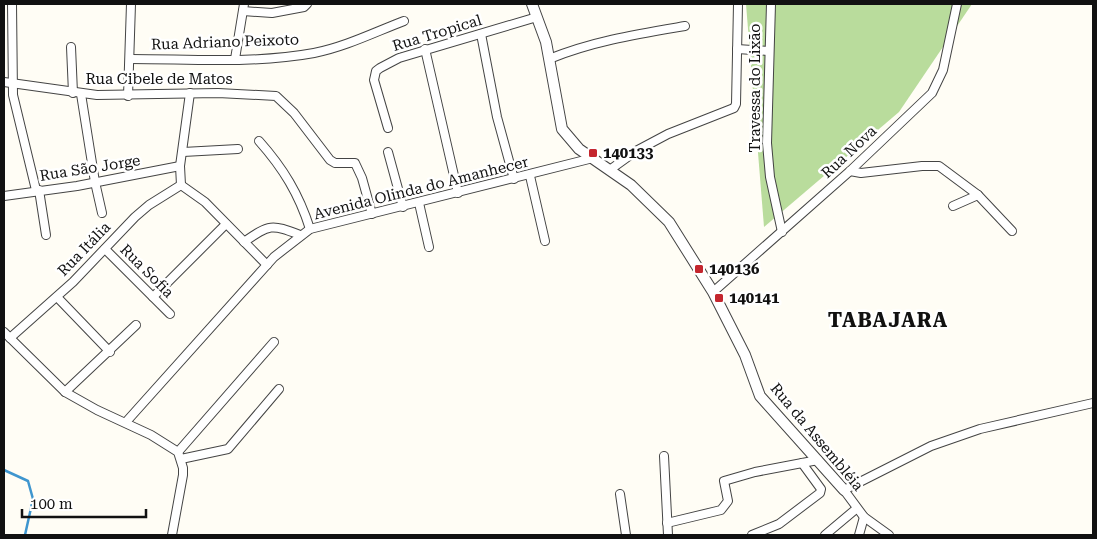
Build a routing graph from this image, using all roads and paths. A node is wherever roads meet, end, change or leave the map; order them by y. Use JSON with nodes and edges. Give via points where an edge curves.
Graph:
{"nodes":[{"id":1,"x":131,"y":4,"type":"edge"},
{"id":2,"x":307,"y":4,"type":"edge"},
{"id":3,"x":532,"y":4,"type":"edge"},
{"id":4,"x":738,"y":4,"type":"edge"},
{"id":5,"x":771,"y":4,"type":"edge"},
{"id":6,"x":958,"y":4,"type":"edge"},
{"id":7,"x":12,"y":7,"type":"edge"},
{"id":8,"x":244,"y":8,"type":"edge"},
{"id":9,"x":537,"y":17,"type":"junction"},
{"id":10,"x":404,"y":21,"type":"dead end"},
{"id":11,"x":685,"y":26,"type":"dead end"},
{"id":12,"x":481,"y":34,"type":"junction"},
{"id":13,"x":70,"y":47,"type":"dead end"},
{"id":14,"x":425,"y":49,"type":"junction"},
{"id":15,"x":737,"y":49,"type":"junction"},
{"id":16,"x":768,"y":51,"type":"junction"},
{"id":17,"x":130,"y":59,"type":"junction"},
{"id":18,"x":235,"y":59,"type":"junction"},
{"id":19,"x":549,"y":59,"type":"junction"},
{"id":20,"x":8,"y":83,"type":"edge"},
{"id":21,"x":77,"y":93,"type":"junction"},
{"id":22,"x":190,"y":93,"type":"junction"},
{"id":23,"x":128,"y":96,"type":"junction"},
{"id":24,"x":388,"y":128,"type":"dead end"},
{"id":25,"x":259,"y":141,"type":"dead end"},
{"id":26,"x":238,"y":149,"type":"dead end"},
{"id":27,"x":184,"y":152,"type":"junction"},
{"id":28,"x":388,"y":152,"type":"dead end"},
{"id":29,"x":593,"y":158,"type":"junction"},
{"id":30,"x":180,"y":166,"type":"junction"},
{"id":31,"x":611,"y":169,"type":"junction"},
{"id":32,"x":850,"y":171,"type":"junction"},
{"id":33,"x":530,"y":176,"type":"junction"},
{"id":34,"x":514,"y":179,"type":"junction"},
{"id":35,"x":95,"y":182,"type":"junction"},
{"id":36,"x":181,"y":185,"type":"junction"},
{"id":37,"x":37,"y":190,"type":"junction"},
{"id":38,"x":458,"y":193,"type":"junction"},
{"id":39,"x":978,"y":195,"type":"junction"},
{"id":40,"x":4,"y":196,"type":"edge"},
{"id":41,"x":419,"y":203,"type":"junction"},
{"id":42,"x":403,"y":206,"type":"junction"},
{"id":43,"x":952,"y":206,"type":"dead end"},
{"id":44,"x":102,"y":213,"type":"dead end"},
{"id":45,"x":372,"y":214,"type":"junction"},
{"id":46,"x":226,"y":224,"type":"junction"},
{"id":47,"x":310,"y":229,"type":"junction"},
{"id":48,"x":782,"y":232,"type":"junction"},
{"id":49,"x":1012,"y":232,"type":"dead end"},
{"id":50,"x":46,"y":235,"type":"dead end"},
{"id":51,"x":300,"y":235,"type":"junction"},
{"id":52,"x":546,"y":241,"type":"dead end"},
{"id":53,"x":244,"y":242,"type":"junction"},
{"id":54,"x":429,"y":247,"type":"dead end"},
{"id":55,"x":105,"y":249,"type":"junction"},
{"id":56,"x":267,"y":265,"type":"junction"},
{"id":57,"x":713,"y":292,"type":"junction"},
{"id":58,"x":57,"y":297,"type":"junction"},
{"id":59,"x":154,"y":297,"type":"junction"},
{"id":60,"x":170,"y":314,"type":"dead end"},
{"id":61,"x":136,"y":325,"type":"dead end"},
{"id":62,"x":7,"y":335,"type":"edge"},
{"id":63,"x":274,"y":342,"type":"dead end"},
{"id":64,"x":110,"y":352,"type":"junction"},
{"id":65,"x":279,"y":389,"type":"dead end"},
{"id":66,"x":65,"y":392,"type":"junction"},
{"id":67,"x":1093,"y":403,"type":"edge"},
{"id":68,"x":126,"y":422,"type":"junction"},
{"id":69,"x":179,"y":455,"type":"junction"},
{"id":70,"x":664,"y":456,"type":"dead end"},
{"id":71,"x":818,"y":460,"type":"junction"},
{"id":72,"x":802,"y":463,"type":"junction"},
{"id":73,"x":844,"y":490,"type":"junction"},
{"id":74,"x":620,"y":494,"type":"dead end"},
{"id":75,"x":856,"y":509,"type":"junction"},
{"id":76,"x":864,"y":517,"type":"junction"},
{"id":77,"x":668,"y":523,"type":"junction"},
{"id":78,"x":773,"y":532,"type":"edge"},
{"id":79,"x":172,"y":535,"type":"edge"},
{"id":80,"x":626,"y":535,"type":"edge"},
{"id":81,"x":668,"y":535,"type":"edge"},
{"id":82,"x":752,"y":535,"type":"edge"},
{"id":83,"x":825,"y":535,"type":"edge"},
{"id":84,"x":860,"y":535,"type":"edge"},
{"id":85,"x":889,"y":535,"type":"edge"}],
"edges":[{"from":1,"to":17,"type":"street"},
{"from":2,"to":8,"type":"street","via":[[272,13]]},
{"from":3,"to":9,"type":"street","name":"Rua da Assembléia"},
{"from":4,"to":15,"type":"street"},
{"from":5,"to":16,"type":"street","name":"Travessa do Lixão"},
{"from":6,"to":32,"type":"street","name":"Rua Nova","via":[[943,70],[932,92]]},
{"from":7,"to":20,"type":"street"},
{"from":8,"to":18,"type":"street"},
{"from":9,"to":12,"type":"street","name":"Rua Tropical"},
{"from":9,"to":19,"type":"street","name":"Rua da Assembléia"},
{"from":10,"to":18,"type":"street","name":"Rua Adriano Peixoto","via":[[315,52]]},
{"from":11,"to":19,"type":"street","via":[[624,36],[579,47]]},
{"from":12,"to":14,"type":"street","name":"Rua Tropical"},
{"from":12,"to":34,"type":"street","via":[[497,117]]},
{"from":13,"to":21,"type":"street"},
{"from":14,"to":24,"type":"street","name":"Rua Tropical","via":[[386,63],[376,72],[375,86]]},
{"from":14,"to":38,"type":"street"},
{"from":15,"to":16,"type":"street"},
{"from":15,"to":31,"type":"street","via":[[734,108],[668,134]]},
{"from":16,"to":48,"type":"street","name":"Travessa do Lixão","via":[[767,143],[770,177]]},
{"from":17,"to":18,"type":"street","name":"Rua Adriano Peixoto"},
{"from":17,"to":23,"type":"street"},
{"from":19,"to":29,"type":"street","name":"Rua da Assembléia","via":[[562,129],[579,149]]},
{"from":20,"to":21,"type":"street","name":"Rua Cibele de Matos"},
{"from":20,"to":37,"type":"street"},
{"from":21,"to":23,"type":"street","name":"Rua Cibele de Matos"},
{"from":21,"to":35,"type":"street"},
{"from":22,"to":23,"type":"street","name":"Rua Cibele de Matos"},
{"from":22,"to":27,"type":"street"},
{"from":22,"to":45,"type":"street","name":"Rua Cibele de Matos","via":[[245,93],[276,96],[283,100],[336,164],[355,163]]},
{"from":25,"to":47,"type":"street","via":[[293,186]]},
{"from":26,"to":27,"type":"street"},
{"from":27,"to":30,"type":"street"},
{"from":28,"to":42,"type":"street"},
{"from":29,"to":31,"type":"street","name":"Rua da Assembléia"},
{"from":29,"to":33,"type":"street","name":"Avenida Olinda do Amanhecer"},
{"from":30,"to":35,"type":"street","name":"Rua São Jorge"},
{"from":30,"to":36,"type":"street"},
{"from":31,"to":57,"type":"street","name":"Rua da Assembléia","via":[[650,200],[669,222]]},
{"from":32,"to":39,"type":"street","via":[[861,173],[939,166]]},
{"from":32,"to":48,"type":"street","name":"Rua Nova"},
{"from":33,"to":34,"type":"street","name":"Avenida Olinda do Amanhecer"},
{"from":33,"to":52,"type":"street"},
{"from":34,"to":38,"type":"street","name":"Avenida Olinda do Amanhecer"},
{"from":35,"to":37,"type":"street","name":"Rua São Jorge"},
{"from":35,"to":44,"type":"street"},
{"from":36,"to":46,"type":"street","via":[[195,193]]},
{"from":36,"to":55,"type":"street","name":"Rua Itália","via":[[149,205]]},
{"from":37,"to":40,"type":"street","name":"Rua São Jorge"},
{"from":37,"to":50,"type":"street"},
{"from":38,"to":41,"type":"street","name":"Avenida Olinda do Amanhecer"},
{"from":39,"to":43,"type":"street"},
{"from":39,"to":49,"type":"street"},
{"from":41,"to":42,"type":"street","name":"Avenida Olinda do Amanhecer"},
{"from":41,"to":54,"type":"street"},
{"from":42,"to":45,"type":"street","name":"Avenida Olinda do Amanhecer"},
{"from":45,"to":47,"type":"street","name":"Avenida Olinda do Amanhecer"},
{"from":46,"to":53,"type":"street"},
{"from":46,"to":59,"type":"street"},
{"from":47,"to":51,"type":"street","name":"Avenida Olinda do Amanhecer"},
{"from":48,"to":57,"type":"street","name":"Rua Nova"},
{"from":51,"to":53,"type":"street","via":[[275,226]]},
{"from":51,"to":56,"type":"street","name":"Avenida Olinda do Amanhecer"},
{"from":53,"to":56,"type":"street"},
{"from":55,"to":58,"type":"street","name":"Rua Itália"},
{"from":55,"to":59,"type":"street","name":"Rua Sofia"},
{"from":56,"to":68,"type":"street","name":"Avenida Olinda do Amanhecer"},
{"from":57,"to":71,"type":"street","name":"Rua da Assembléia","via":[[745,356],[760,396]]},
{"from":58,"to":62,"type":"street","name":"Rua Itália"},
{"from":58,"to":64,"type":"street"},
{"from":59,"to":60,"type":"street","name":"Rua Sofia"},
{"from":61,"to":64,"type":"street"},
{"from":62,"to":66,"type":"street"},
{"from":63,"to":69,"type":"street"},
{"from":64,"to":66,"type":"street"},
{"from":65,"to":69,"type":"street","via":[[228,449]]},
{"from":66,"to":68,"type":"street"},
{"from":67,"to":73,"type":"street","via":[[980,428],[905,458]]},
{"from":68,"to":69,"type":"street"},
{"from":69,"to":79,"type":"street","via":[[183,468],[182,485]]},
{"from":70,"to":77,"type":"street"},
{"from":71,"to":72,"type":"street"},
{"from":71,"to":73,"type":"street","name":"Rua da Assembléia"},
{"from":72,"to":77,"type":"street","via":[[724,481],[728,501],[721,510]]},
{"from":72,"to":78,"type":"street","via":[[819,485],[820,493]]},
{"from":73,"to":75,"type":"street","name":"Rua da Assembléia"},
{"from":74,"to":80,"type":"street"},
{"from":75,"to":76,"type":"street","name":"Rua da Assembléia"},
{"from":75,"to":83,"type":"street"},
{"from":76,"to":84,"type":"street"},
{"from":76,"to":85,"type":"street","name":"Rua da Assembléia"},
{"from":77,"to":81,"type":"street"},
{"from":78,"to":82,"type":"street"}]}
